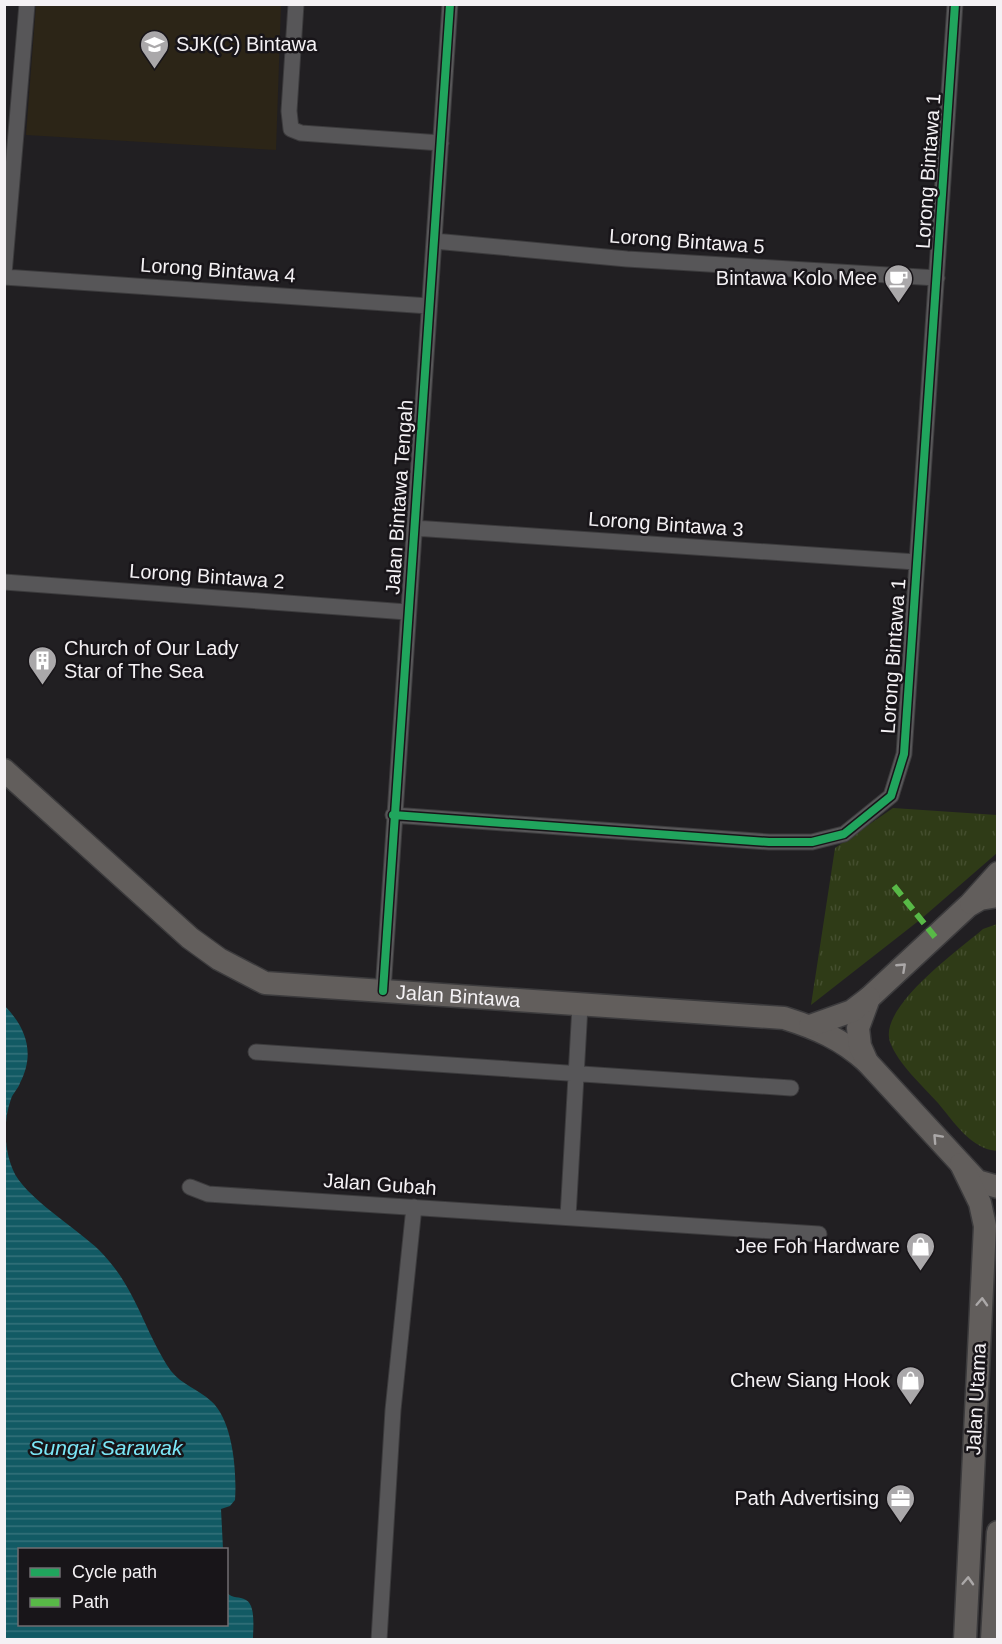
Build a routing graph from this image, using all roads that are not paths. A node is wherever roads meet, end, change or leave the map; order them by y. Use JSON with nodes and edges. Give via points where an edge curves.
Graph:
{"nodes":[{"id":1,"x":27,"y":4,"type":"edge"},
{"id":2,"x":296,"y":4,"type":"edge"},
{"id":3,"x":450,"y":4,"type":"edge"},
{"id":4,"x":955,"y":4,"type":"edge"},
{"id":5,"x":441,"y":143,"type":"junction"},
{"id":6,"x":434,"y":241,"type":"junction"},
{"id":7,"x":4,"y":276,"type":"edge"},
{"id":8,"x":937,"y":278,"type":"junction"},
{"id":9,"x":429,"y":306,"type":"junction"},
{"id":10,"x":414,"y":528,"type":"junction"},
{"id":11,"x":916,"y":562,"type":"junction"},
{"id":12,"x":4,"y":582,"type":"edge"},
{"id":13,"x":407,"y":612,"type":"junction"},
{"id":14,"x":4,"y":770,"type":"edge"},
{"id":15,"x":393,"y":815,"type":"junction"},
{"id":16,"x":998,"y":873,"type":"edge"},
{"id":17,"x":998,"y":896,"type":"edge"},
{"id":18,"x":968,"y":906,"type":"junction"},
{"id":19,"x":383,"y":991,"type":"junction"},
{"id":20,"x":869,"y":998,"type":"junction"},
{"id":21,"x":580,"y":1006,"type":"junction"},
{"id":22,"x":810,"y":1026,"type":"junction"},
{"id":23,"x":256,"y":1052,"type":"dead end"},
{"id":24,"x":867,"y":1062,"type":"junction"},
{"id":25,"x":574,"y":1074,"type":"junction"},
{"id":26,"x":791,"y":1088,"type":"dead end"},
{"id":27,"x":961,"y":1164,"type":"junction"},
{"id":28,"x":190,"y":1187,"type":"dead end"},
{"id":29,"x":998,"y":1187,"type":"edge"},
{"id":30,"x":414,"y":1207,"type":"junction"},
{"id":31,"x":568,"y":1217,"type":"junction"},
{"id":32,"x":819,"y":1234,"type":"dead end"},
{"id":33,"x":998,"y":1532,"type":"edge"},
{"id":34,"x":379,"y":1640,"type":"edge"},
{"id":35,"x":965,"y":1640,"type":"edge"},
{"id":36,"x":992,"y":1640,"type":"edge"}],
"edges":[{"from":1,"to":7,"type":"street"},
{"from":2,"to":5,"type":"street","via":[[291,129],[301,133]]},
{"from":3,"to":5,"type":"street","name":"Jalan Bintawa Tengah"},
{"from":4,"to":8,"type":"street","name":"Lorong Bintawa 1"},
{"from":5,"to":6,"type":"street","name":"Jalan Bintawa Tengah"},
{"from":6,"to":8,"type":"street","name":"Lorong Bintawa 5","via":[[627,259]]},
{"from":6,"to":9,"type":"street","name":"Jalan Bintawa Tengah"},
{"from":7,"to":9,"type":"street","name":"Lorong Bintawa 4"},
{"from":8,"to":11,"type":"street","name":"Lorong Bintawa 1"},
{"from":9,"to":10,"type":"street","name":"Jalan Bintawa Tengah"},
{"from":10,"to":11,"type":"street","name":"Lorong Bintawa 3"},
{"from":10,"to":13,"type":"street","name":"Jalan Bintawa Tengah"},
{"from":11,"to":15,"type":"street","name":"Lorong Bintawa 1","via":[[904,754],[891,796],[844,834],[813,842],[769,842]]},
{"from":12,"to":13,"type":"street","name":"Lorong Bintawa 2"},
{"from":13,"to":15,"type":"street","name":"Jalan Bintawa Tengah"},
{"from":14,"to":19,"type":"street","name":"Jalan Bintawa","via":[[190,938],[219,959],[265,983]]},
{"from":15,"to":19,"type":"street","name":"Jalan Bintawa Tengah"},
{"from":16,"to":18,"type":"street"},
{"from":17,"to":18,"type":"street"},
{"from":20,"to":18,"type":"street","one_way":true},
{"from":19,"to":21,"type":"street","name":"Jalan Bintawa"},
{"from":20,"to":22,"type":"street","via":[[852,1011]]},
{"from":20,"to":24,"type":"street","via":[[858,1028]]},
{"from":21,"to":22,"type":"street","name":"Jalan Bintawa","via":[[784,1018]]},
{"from":21,"to":25,"type":"street"},
{"from":22,"to":24,"type":"street","name":"Jalan Bintawa","via":[[840,1040]]},
{"from":23,"to":25,"type":"street"},
{"from":27,"to":24,"type":"street","name":"Jalan Bintawa","one_way":true},
{"from":25,"to":26,"type":"street"},
{"from":25,"to":31,"type":"street"},
{"from":27,"to":29,"type":"street","via":[[977,1181]]},
{"from":35,"to":27,"type":"street","name":"Jalan Utama","one_way":true,"via":[[985,1226],[980,1203]]},
{"from":28,"to":30,"type":"street","name":"Jalan Gubah","via":[[208,1194]]},
{"from":30,"to":31,"type":"street","name":"Jalan Gubah"},
{"from":30,"to":34,"type":"street","via":[[393,1410]]},
{"from":31,"to":32,"type":"street","name":"Jalan Gubah"},
{"from":33,"to":36,"type":"street"}]}
